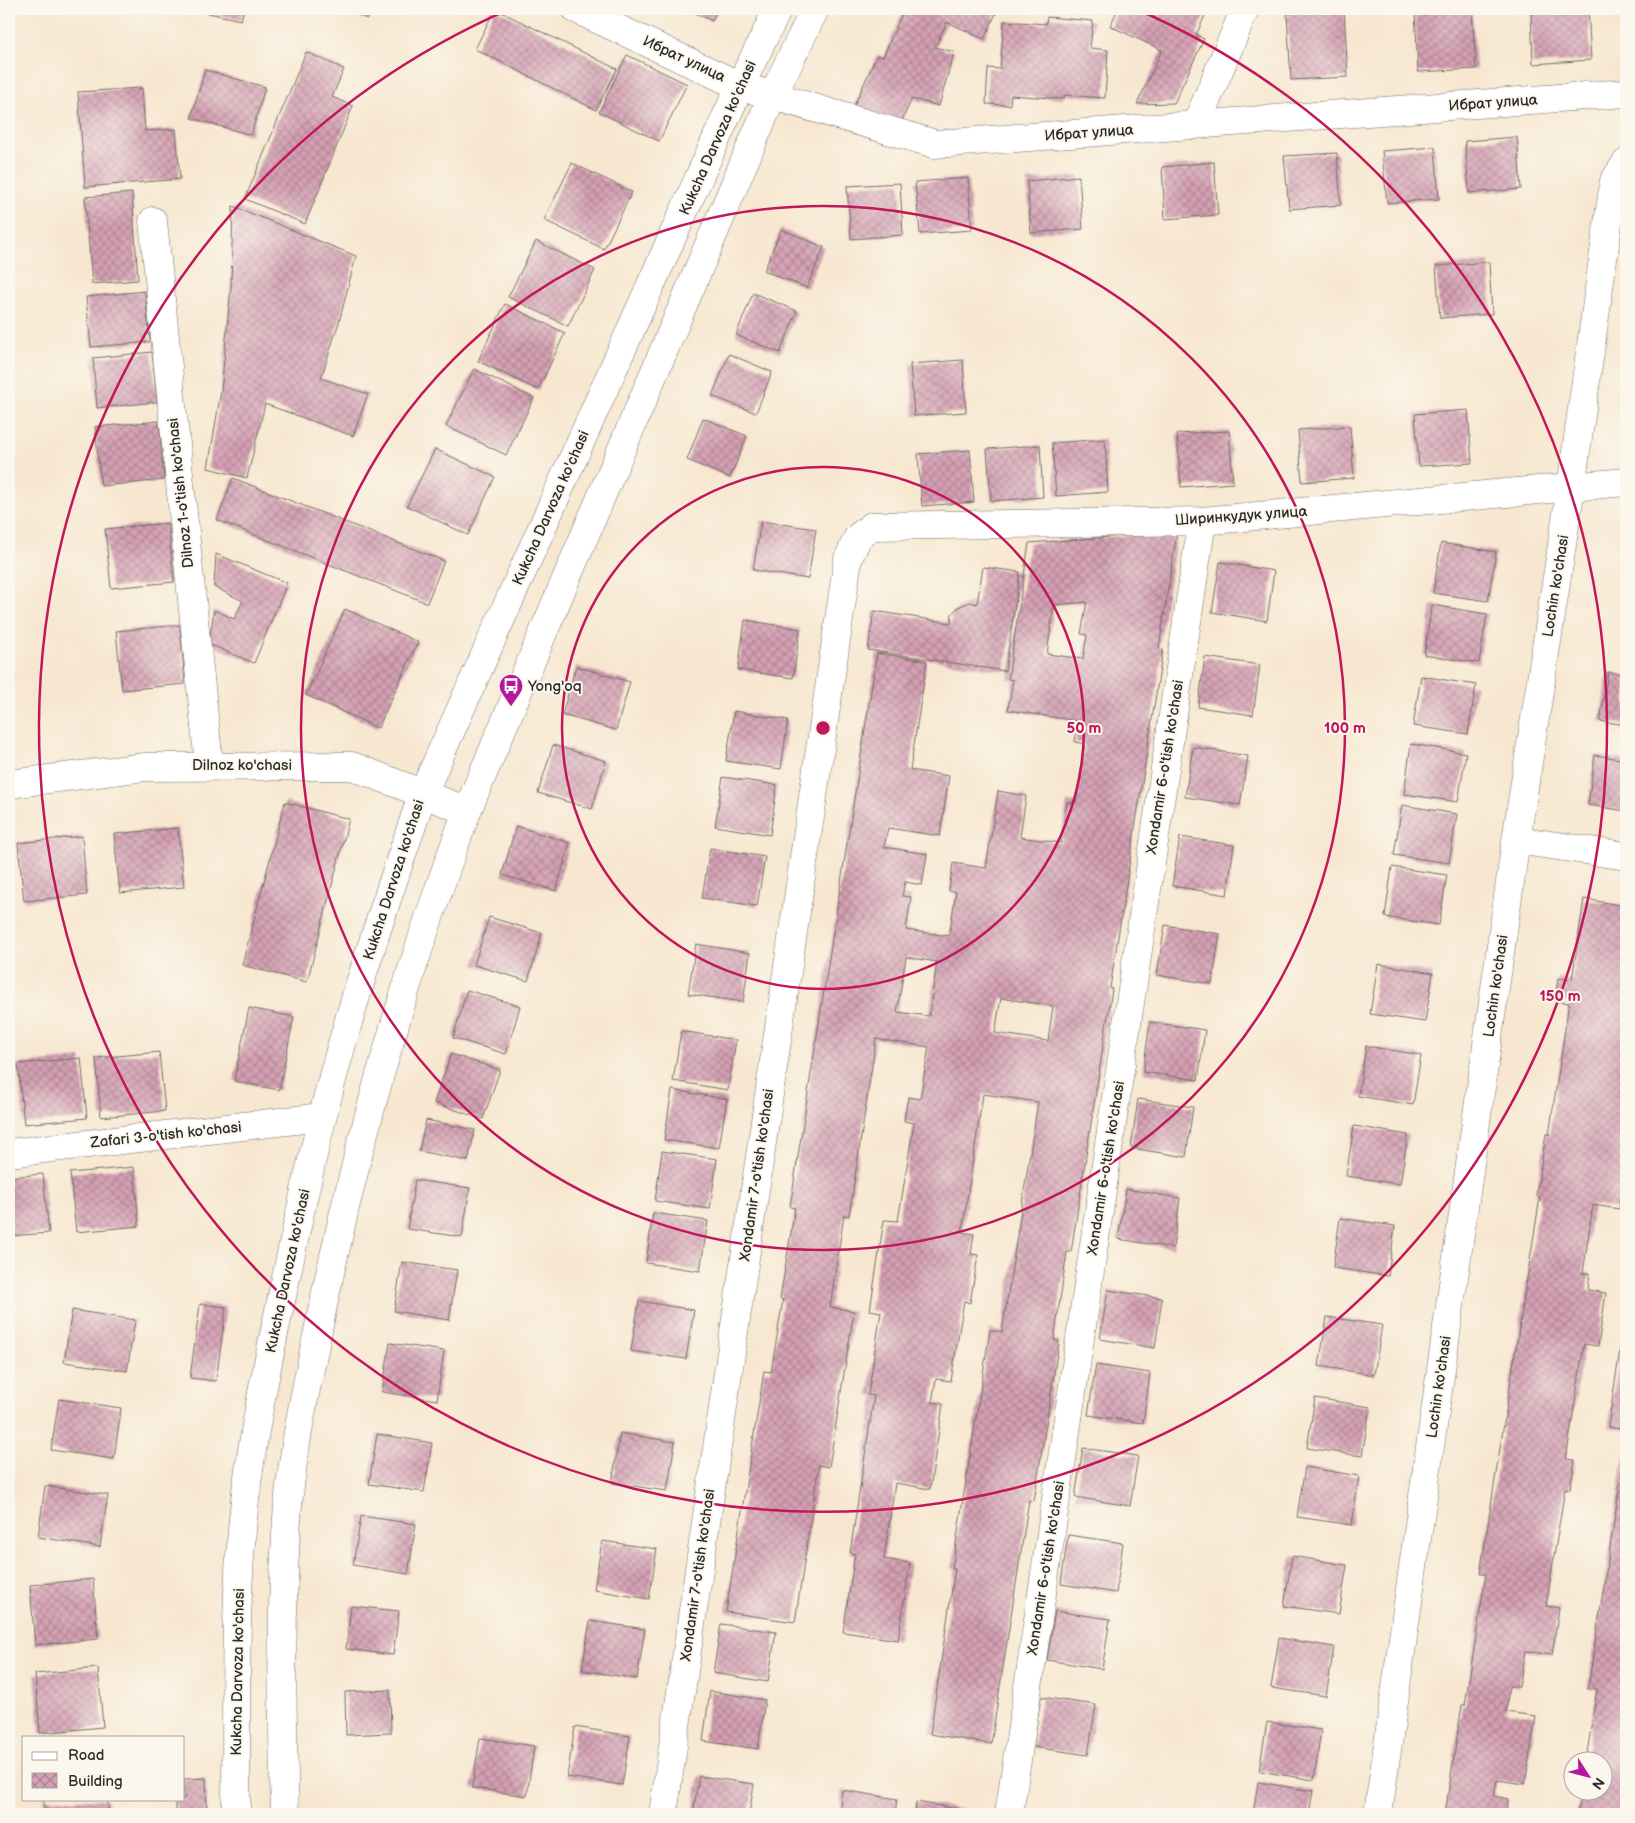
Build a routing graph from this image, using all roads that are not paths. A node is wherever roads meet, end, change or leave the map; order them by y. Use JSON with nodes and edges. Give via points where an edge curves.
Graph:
{"nodes":[{"id":1,"x":576,"y":9,"type":"edge"},
{"id":2,"x":778,"y":9,"type":"edge"},
{"id":3,"x":815,"y":9,"type":"edge"},
{"id":4,"x":1245,"y":9,"type":"edge"},
{"id":5,"x":740,"y":86,"type":"junction"},
{"id":6,"x":1626,"y":93,"type":"edge"},
{"id":7,"x":772,"y":97,"type":"junction"},
{"id":8,"x":1196,"y":125,"type":"junction"},
{"id":9,"x":1626,"y":163,"type":"edge"},
{"id":10,"x":154,"y":222,"type":"dead end"},
{"id":11,"x":1626,"y":482,"type":"edge"},
{"id":12,"x":1571,"y":487,"type":"junction"},
{"id":13,"x":1202,"y":521,"type":"junction"},
{"id":14,"x":858,"y":537,"type":"joint"},
{"id":15,"x":209,"y":765,"type":"junction"},
{"id":16,"x":9,"y":784,"type":"edge"},
{"id":17,"x":423,"y":794,"type":"junction"},
{"id":18,"x":467,"y":811,"type":"junction"},
{"id":19,"x":1516,"y":840,"type":"junction"},
{"id":20,"x":1626,"y":856,"type":"edge"},
{"id":21,"x":322,"y":1117,"type":"junction"},
{"id":22,"x":9,"y":1152,"type":"edge"},
{"id":23,"x":236,"y":1814,"type":"edge"},
{"id":24,"x":285,"y":1814,"type":"edge"},
{"id":25,"x":663,"y":1814,"type":"edge"},
{"id":26,"x":1009,"y":1814,"type":"edge"},
{"id":27,"x":1378,"y":1814,"type":"edge"}],
"edges":[{"from":1,"to":5,"type":"street","name":"Ибрат улица"},
{"from":2,"to":5,"type":"street","name":"Kukcha Darvoza ko'chasi"},
{"from":3,"to":7,"type":"street"},
{"from":4,"to":8,"type":"street"},
{"from":5,"to":7,"type":"street","name":"Ибрат улица"},
{"from":5,"to":17,"type":"street","name":"Kukcha Darvoza ko'chasi"},
{"from":6,"to":8,"type":"street","name":"Ибрат улица"},
{"from":7,"to":8,"type":"street","name":"Ибрат улица","via":[[935,144]]},
{"from":7,"to":18,"type":"street"},
{"from":9,"to":12,"type":"street","name":"Lochin ko'chasi","via":[[1614,180]]},
{"from":10,"to":15,"type":"street","name":"Dilnoz 1-o'tish ko'chasi"},
{"from":11,"to":12,"type":"street","name":"Ширинкудук улица"},
{"from":12,"to":13,"type":"street","name":"Ширинкудук улица"},
{"from":12,"to":19,"type":"street","name":"Lochin ko'chasi"},
{"from":13,"to":14,"type":"street","name":"Ширинкудук улица","via":[[872,526]]},
{"from":13,"to":26,"type":"street","name":"Xondamir 6-o'tish ko'chasi"},
{"from":14,"to":25,"type":"street","name":"Xondamir 7-o'tish ko'chasi","via":[[848,559]]},
{"from":15,"to":16,"type":"street","name":"Dilnoz ko'chasi","via":[[145,767]]},
{"from":15,"to":17,"type":"street","name":"Dilnoz ko'chasi","via":[[352,766]]},
{"from":17,"to":18,"type":"street","name":"Dilnoz ko'chasi"},
{"from":17,"to":21,"type":"street","name":"Kukcha Darvoza ko'chasi"},
{"from":18,"to":24,"type":"street","via":[[386,1051],[342,1216],[303,1404],[288,1503],[283,1607]]},
{"from":19,"to":20,"type":"street"},
{"from":19,"to":27,"type":"street","name":"Lochin ko'chasi"},
{"from":21,"to":22,"type":"street","name":"Zafari 3-o'tish ko'chasi"},
{"from":21,"to":23,"type":"street","name":"Kukcha Darvoza ko'chasi","via":[[259,1405],[246,1498],[239,1562]]}]}
